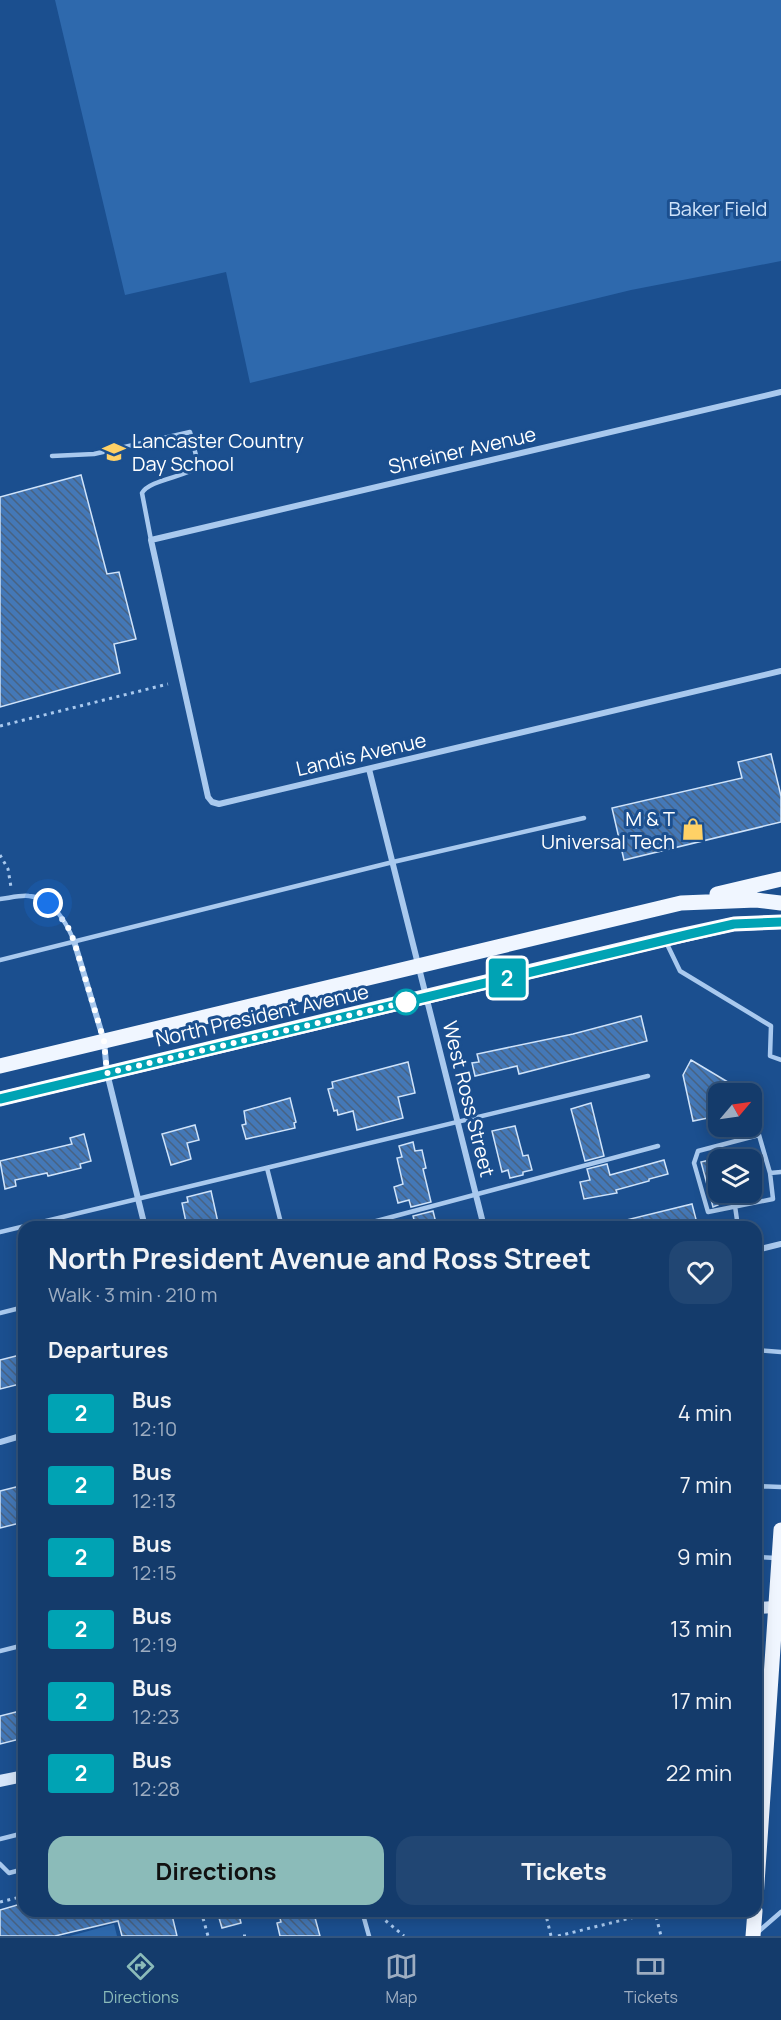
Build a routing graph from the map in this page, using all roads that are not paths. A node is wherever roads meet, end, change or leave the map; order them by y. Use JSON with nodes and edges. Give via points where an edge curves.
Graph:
{"nodes":[{"id":1,"x":781,"y":393,"type":"edge"},
{"id":2,"x":52,"y":456,"type":"dead end"},
{"id":3,"x":151,"y":540,"type":"junction"},
{"id":4,"x":781,"y":671,"type":"edge"},
{"id":5,"x":369,"y":769,"type":"junction"},
{"id":6,"x":584,"y":818,"type":"dead end"},
{"id":7,"x":393,"y":862,"type":"junction"},
{"id":8,"x":781,"y":879,"type":"edge"},
{"id":9,"x":0,"y":899,"type":"edge"},
{"id":10,"x":681,"y":903,"type":"junction"},
{"id":11,"x":781,"y":903,"type":"edge"},
{"id":12,"x":781,"y":922,"type":"edge"},
{"id":13,"x":665,"y":939,"type":"junction"},
{"id":14,"x":74,"y":941,"type":"junction"},
{"id":15,"x":0,"y":960,"type":"edge"},
{"id":16,"x":419,"y":966,"type":"junction"},
{"id":17,"x":426,"y":997,"type":"junction"},
{"id":18,"x":104,"y":1041,"type":"junction"},
{"id":19,"x":781,"y":1060,"type":"edge"},
{"id":20,"x":0,"y":1066,"type":"edge"},
{"id":21,"x":107,"y":1073,"type":"junction"},
{"id":22,"x":648,"y":1076,"type":"dead end"},
{"id":23,"x":0,"y":1099,"type":"edge"},
{"id":24,"x":457,"y":1122,"type":"junction"},
{"id":25,"x":658,"y":1146,"type":"dead end"},
{"id":26,"x":267,"y":1168,"type":"junction"},
{"id":27,"x":781,"y":1172,"type":"edge"},
{"id":28,"x":770,"y":1173,"type":"junction"},
{"id":29,"x":476,"y":1194,"type":"junction"},
{"id":30,"x":138,"y":1199,"type":"junction"},
{"id":31,"x":735,"y":1206,"type":"junction"},
{"id":32,"x":46,"y":1221,"type":"edge"},
{"id":33,"x":144,"y":1221,"type":"edge"},
{"id":34,"x":280,"y":1221,"type":"edge"},
{"id":35,"x":376,"y":1221,"type":"edge"},
{"id":36,"x":483,"y":1221,"type":"edge"},
{"id":37,"x":737,"y":1221,"type":"edge"},
{"id":38,"x":18,"y":1228,"type":"edge"},
{"id":39,"x":0,"y":1232,"type":"edge"},
{"id":40,"x":781,"y":1244,"type":"edge"},
{"id":41,"x":762,"y":1249,"type":"edge"},
{"id":42,"x":18,"y":1308,"type":"edge"},
{"id":43,"x":0,"y":1313,"type":"edge"},
{"id":44,"x":762,"y":1350,"type":"edge"},
{"id":45,"x":781,"y":1352,"type":"edge"},
{"id":46,"x":18,"y":1438,"type":"edge"},
{"id":47,"x":0,"y":1442,"type":"edge"},
{"id":48,"x":762,"y":1486,"type":"edge"},
{"id":49,"x":781,"y":1487,"type":"edge"},
{"id":50,"x":781,"y":1530,"type":"edge"},
{"id":51,"x":762,"y":1557,"type":"edge"},
{"id":52,"x":779,"y":1558,"type":"junction"},
{"id":53,"x":779,"y":1607,"type":"edge"},
{"id":54,"x":762,"y":1608,"type":"edge"},
{"id":55,"x":18,"y":1646,"type":"edge"},
{"id":56,"x":0,"y":1651,"type":"edge"},
{"id":57,"x":18,"y":1777,"type":"edge"},
{"id":58,"x":0,"y":1781,"type":"edge"},
{"id":59,"x":762,"y":1822,"type":"edge"},
{"id":60,"x":18,"y":1834,"type":"edge"},
{"id":61,"x":0,"y":1839,"type":"edge"},
{"id":62,"x":0,"y":1864,"type":"edge"},
{"id":63,"x":18,"y":1871,"type":"edge"},
{"id":64,"x":781,"y":1912,"type":"edge"},
{"id":65,"x":364,"y":1917,"type":"edge"},
{"id":66,"x":755,"y":1917,"type":"edge"},
{"id":67,"x":369,"y":1936,"type":"edge"},
{"id":68,"x":754,"y":1936,"type":"edge"}],
"edges":[{"from":1,"to":3,"type":"street","name":"Shreiner Avenue"},
{"from":2,"to":3,"type":"lane","via":[[94,454],[190,432],[199,468],[145,488],[142,493]]},
{"from":3,"to":5,"type":"street","name":"Landis Avenue","via":[[212,802],[219,804]]},
{"from":4,"to":5,"type":"street","name":"Landis Avenue"},
{"from":5,"to":7,"type":"street","name":"West Ross Street"},
{"from":6,"to":7,"type":"lane"},
{"from":7,"to":14,"type":"lane"},
{"from":7,"to":16,"type":"street","name":"West Ross Street"},
{"from":8,"to":10,"type":"main road"},
{"from":9,"to":14,"type":"lane","via":[[30,896],[48,903],[67,925]]},
{"from":10,"to":11,"type":"main road","name":"North President Avenue"},
{"from":10,"to":16,"type":"main road","name":"North President Avenue"},
{"from":12,"to":13,"type":"main road","name":"North President Avenue","via":[[734,924]]},
{"from":13,"to":17,"type":"main road","name":"North President Avenue"},
{"from":13,"to":19,"type":"lane","via":[[680,971],[771,1026],[770,1056]]},
{"from":14,"to":15,"type":"lane"},
{"from":14,"to":18,"type":"street"},
{"from":16,"to":17,"type":"street","name":"West Ross Street"},
{"from":16,"to":18,"type":"main road","name":"North President Avenue"},
{"from":17,"to":21,"type":"main road","name":"North President Avenue"},
{"from":17,"to":24,"type":"street","name":"West Ross Street"},
{"from":18,"to":20,"type":"main road","name":"North President Avenue"},
{"from":18,"to":21,"type":"street"},
{"from":21,"to":23,"type":"main road","name":"North President Avenue"},
{"from":21,"to":30,"type":"street"},
{"from":22,"to":24,"type":"lane"},
{"from":24,"to":26,"type":"lane"},
{"from":24,"to":29,"type":"street","name":"West Ross Street"},
{"from":25,"to":29,"type":"lane"},
{"from":26,"to":30,"type":"lane"},
{"from":26,"to":34,"type":"lane"},
{"from":27,"to":28,"type":"lane"},
{"from":28,"to":31,"type":"lane","via":[[773,1199]]},
{"from":28,"to":31,"type":"lane","via":[[759,1135],[698,1151],[694,1163],[708,1212]]},
{"from":29,"to":35,"type":"lane"},
{"from":29,"to":36,"type":"street","name":"West Ross Street"},
{"from":30,"to":32,"type":"lane"},
{"from":30,"to":33,"type":"street"},
{"from":31,"to":37,"type":"lane"},
{"from":38,"to":39,"type":"lane"},
{"from":40,"to":41,"type":"street"},
{"from":42,"to":43,"type":"lane"},
{"from":44,"to":45,"type":"lane"},
{"from":46,"to":47,"type":"street"},
{"from":48,"to":49,"type":"lane"},
{"from":50,"to":52,"type":"main road"},
{"from":51,"to":52,"type":"lane"},
{"from":52,"to":53,"type":"main road"},
{"from":53,"to":54,"type":"main road"},
{"from":53,"to":59,"type":"main road"},
{"from":55,"to":56,"type":"lane"},
{"from":57,"to":58,"type":"main road"},
{"from":60,"to":61,"type":"lane"},
{"from":62,"to":63,"type":"lane","via":[[9,1873]]},
{"from":64,"to":68,"type":"lane"},
{"from":65,"to":67,"type":"lane"},
{"from":66,"to":68,"type":"main road"}]}
